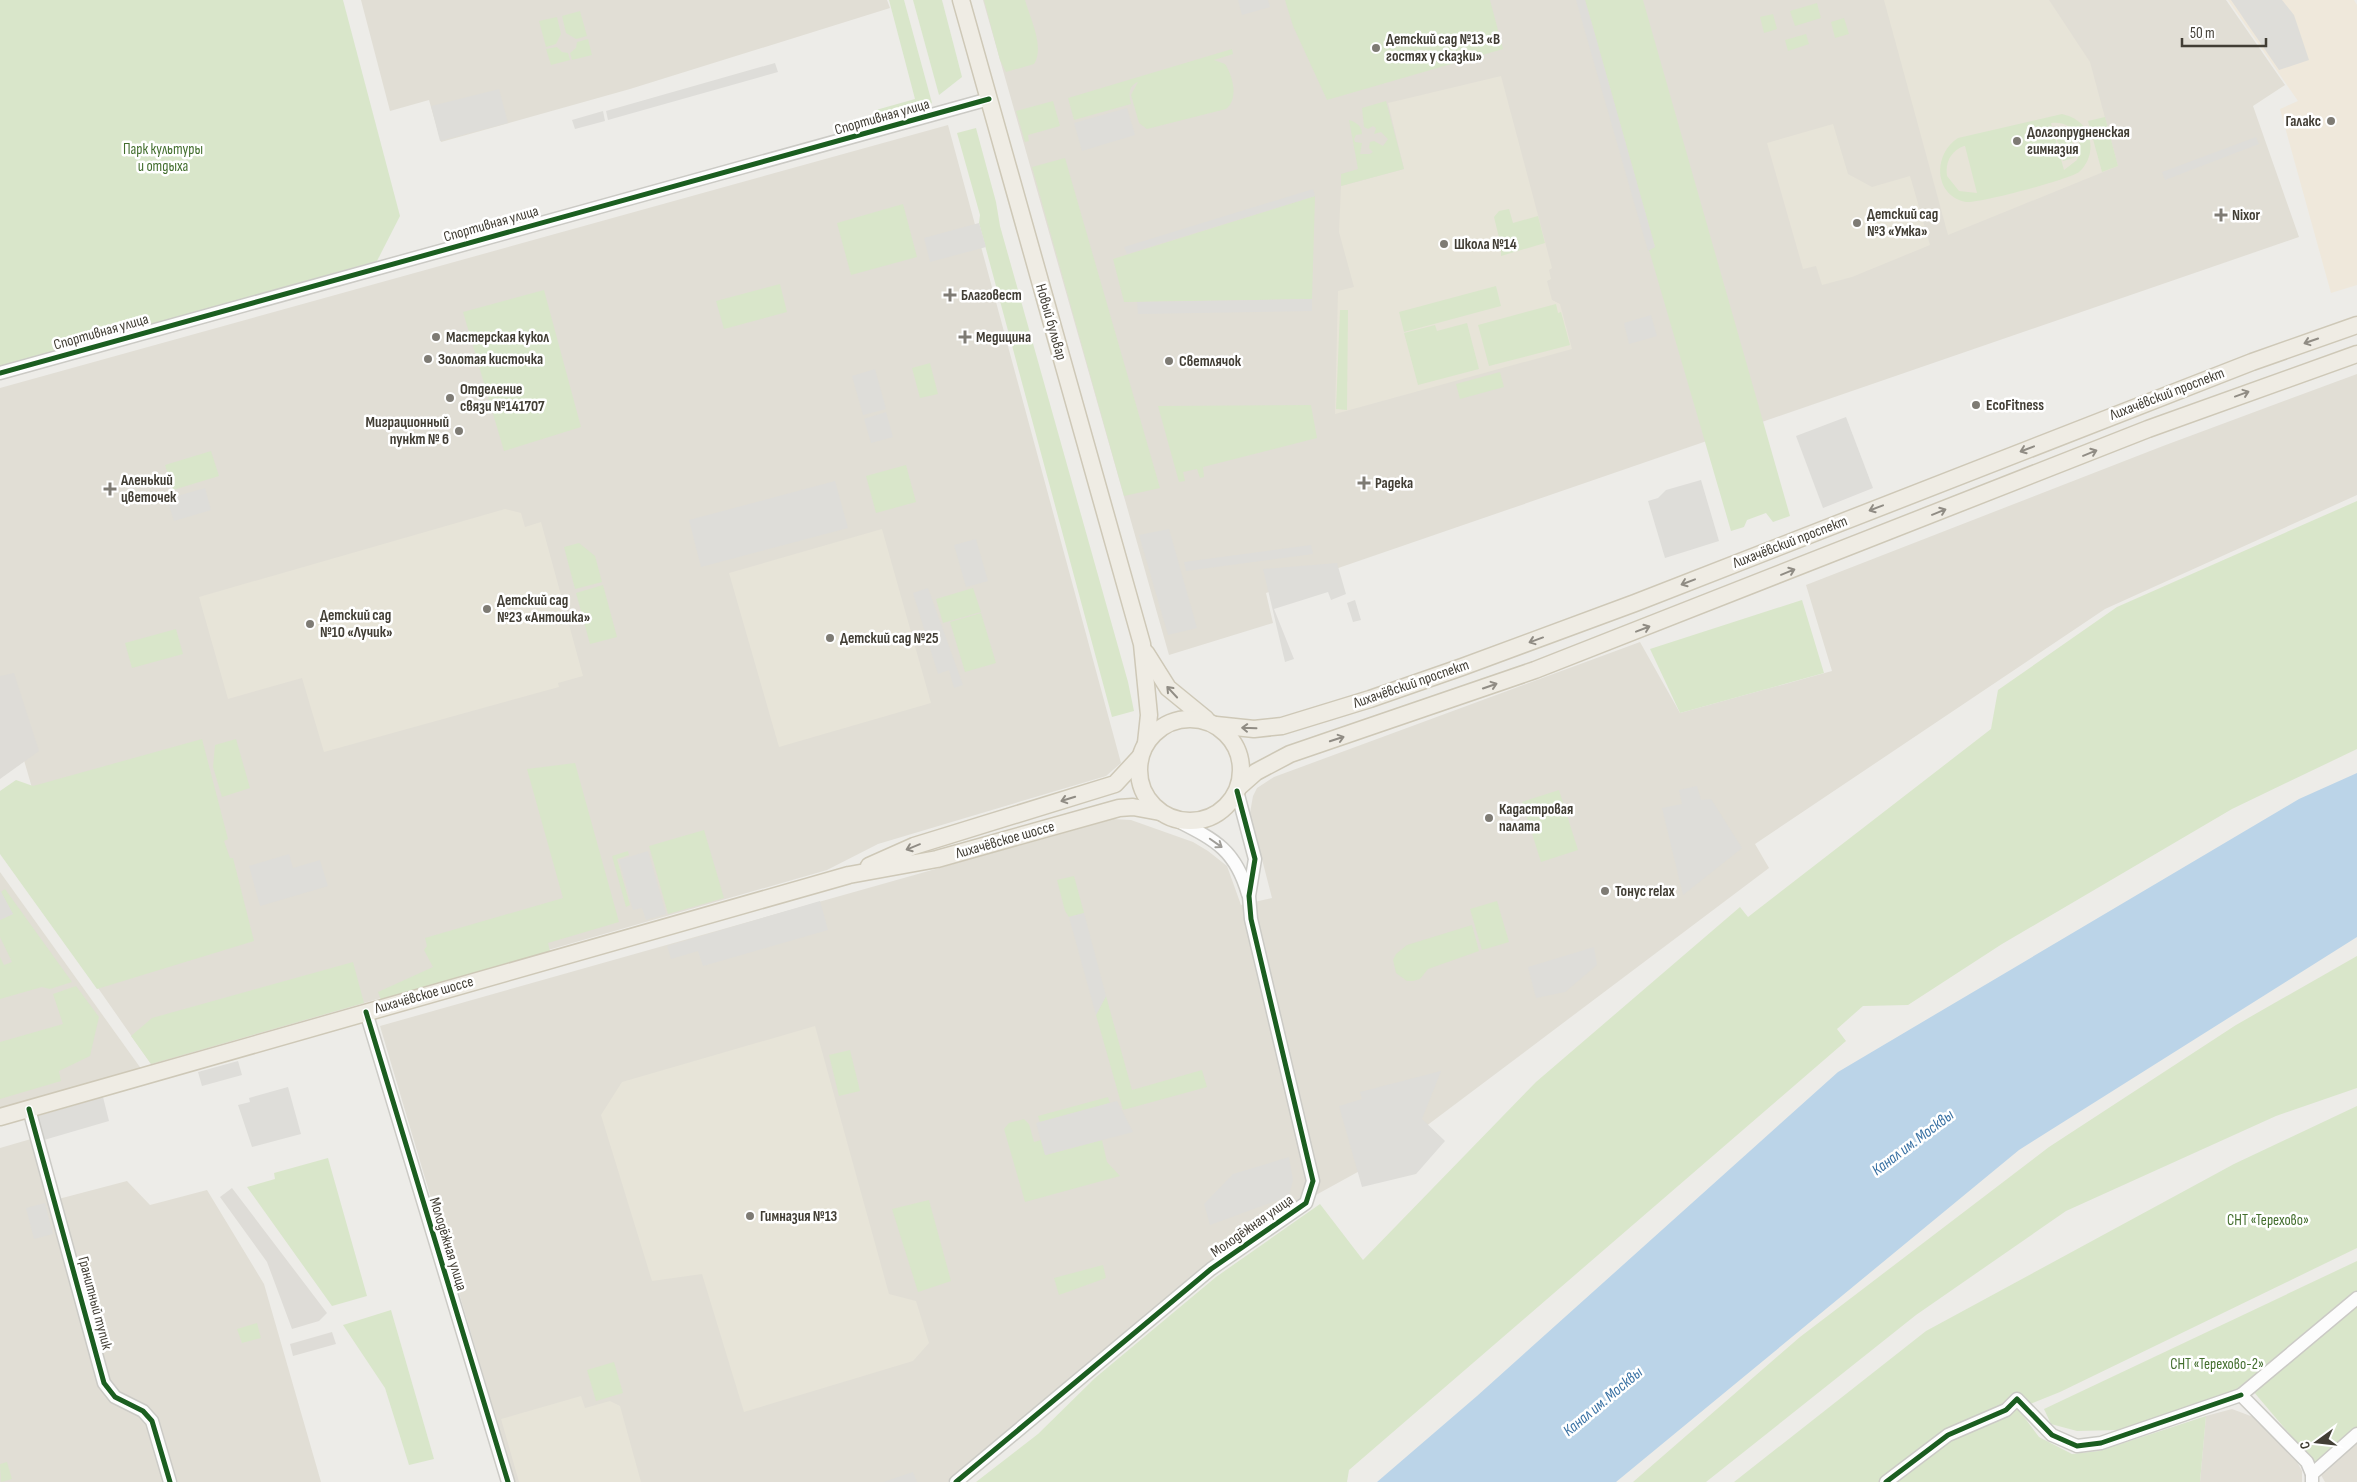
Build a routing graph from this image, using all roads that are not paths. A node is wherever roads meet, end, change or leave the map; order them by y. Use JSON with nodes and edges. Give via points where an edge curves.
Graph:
{"nodes":[{"id":1,"x":961,"y":0,"type":"edge"},
{"id":2,"x":989,"y":99,"type":"junction"},
{"id":3,"x":2357,"y":325,"type":"edge"},
{"id":4,"x":2357,"y":354,"type":"edge"},
{"id":5,"x":0,"y":373,"type":"edge"},
{"id":6,"x":1142,"y":644,"type":"junction"},
{"id":7,"x":1213,"y":724,"type":"junction"},
{"id":8,"x":1143,"y":750,"type":"junction"},
{"id":9,"x":1238,"y":789,"type":"junction"},
{"id":10,"x":1167,"y":815,"type":"junction"},
{"id":11,"x":849,"y":875,"type":"junction"},
{"id":12,"x":1249,"y":896,"type":"junction"},
{"id":13,"x":366,"y":1012,"type":"junction"},
{"id":14,"x":29,"y":1109,"type":"junction"},
{"id":15,"x":0,"y":1117,"type":"edge"},
{"id":16,"x":2357,"y":1298,"type":"edge"},
{"id":17,"x":2241,"y":1395,"type":"junction"},
{"id":18,"x":2357,"y":1434,"type":"edge"},
{"id":19,"x":2312,"y":1478,"type":"edge"},
{"id":20,"x":170,"y":1482,"type":"edge"},
{"id":21,"x":508,"y":1482,"type":"edge"},
{"id":22,"x":956,"y":1482,"type":"edge"},
{"id":23,"x":1886,"y":1482,"type":"edge"}],
"edges":[{"from":1,"to":2,"type":"main road","name":"Новый бульвар"},
{"from":2,"to":5,"type":"street","name":"Спортивная улица"},
{"from":2,"to":6,"type":"main road","name":"Новый бульвар"},
{"from":3,"to":7,"type":"main road","name":"Лихачёвский проспект","one_way":true,"via":[[2252,362],[1644,599],[1435,676],[1282,726],[1254,729]]},
{"from":9,"to":4,"type":"main road","name":"Лихачёвский проспект","one_way":true,"via":[[1256,772],[1290,754],[1535,670],[2148,430]]},
{"from":7,"to":6,"type":"main road","name":"Новый бульвар","one_way":true,"via":[[1168,688]]},
{"from":6,"to":8,"type":"main road","name":"Новый бульвар","via":[[1149,715]]},
{"from":7,"to":8,"type":"main road","name":"Лихачёвский проспект","via":[[1198,718],[1174,720],[1153,733]]},
{"from":7,"to":9,"type":"main road","via":[[1227,734],[1239,753],[1241,772]]},
{"from":8,"to":10,"type":"main road","via":[[1139,778],[1142,789],[1148,800]]},
{"from":8,"to":11,"type":"main road","name":"Лихачёвское шоссе","one_way":true,"via":[[1115,784],[914,846]]},
{"from":9,"to":10,"type":"main road","name":"Лихачёвский проспект","via":[[1216,814],[1195,821]]},
{"from":9,"to":12,"type":"street","name":"Молодёжная улица","via":[[1255,859]]},
{"from":10,"to":11,"type":"main road","name":"Лихачёвское шоссе","via":[[1133,807],[1119,808],[937,859]]},
{"from":10,"to":12,"type":"street","name":"Молодёжная улица","one_way":true,"via":[[1225,850],[1239,866]]},
{"from":11,"to":13,"type":"main road","name":"Лихачёвское шоссе"},
{"from":12,"to":22,"type":"street","name":"Молодёжная улица","via":[[1251,919],[1312,1181],[1306,1203],[1211,1269]]},
{"from":13,"to":14,"type":"main road","name":"Лихачёвское шоссе"},
{"from":13,"to":21,"type":"street","name":"Молодёжная улица"},
{"from":14,"to":15,"type":"main road","name":"Лихачёвское шоссе"},
{"from":14,"to":20,"type":"street","name":"Гранитный тупик","via":[[104,1383],[115,1397],[143,1411],[152,1421]]},
{"from":16,"to":17,"type":"street"},
{"from":17,"to":19,"type":"street","via":[[2307,1462]]},
{"from":17,"to":23,"type":"street","via":[[2101,1443],[2076,1446],[2052,1435],[2017,1398],[2006,1410],[1948,1435]]},
{"from":18,"to":19,"type":"street"}]}
